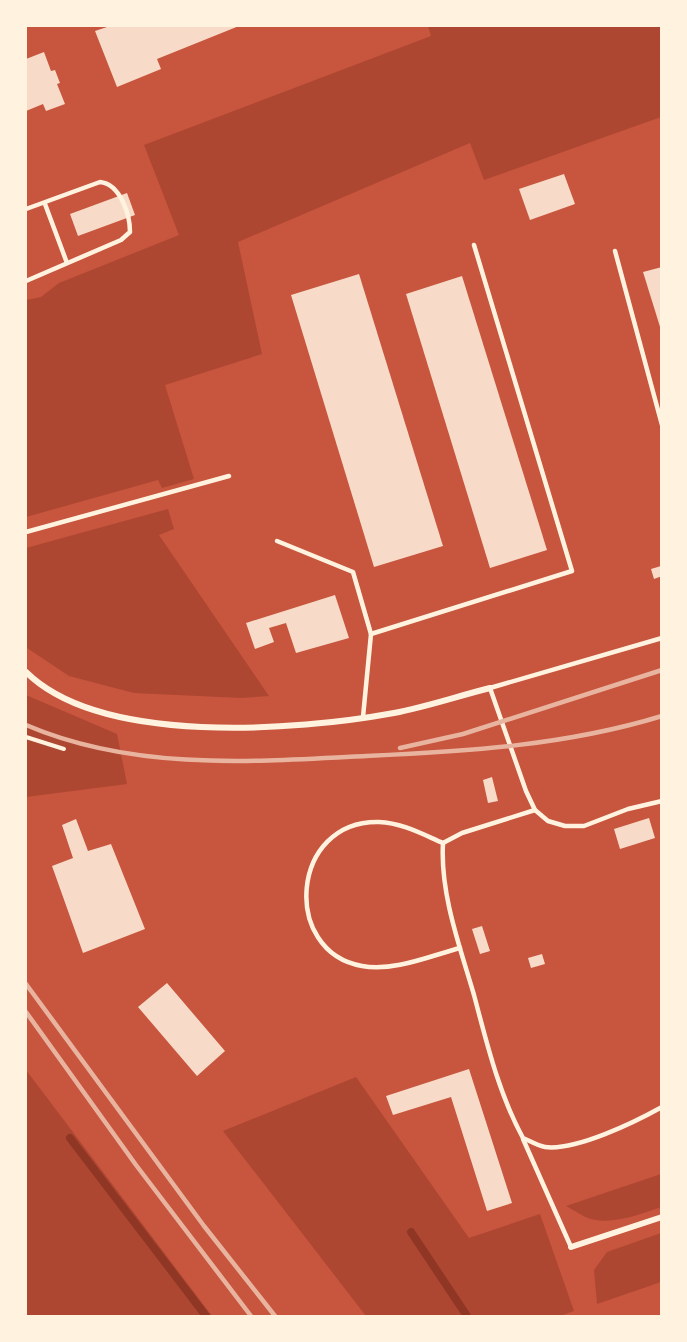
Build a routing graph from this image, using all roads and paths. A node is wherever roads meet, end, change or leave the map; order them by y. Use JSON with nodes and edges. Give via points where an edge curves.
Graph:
{"nodes":[{"id":1,"x":45,"y":204,"type":"junction"},
{"id":2,"x":26,"y":208,"type":"edge"},
{"id":3,"x":474,"y":245,"type":"dead end"},
{"id":4,"x":615,"y":251,"type":"dead end"},
{"id":5,"x":67,"y":264,"type":"junction"},
{"id":6,"x":26,"y":281,"type":"edge"},
{"id":7,"x":662,"y":425,"type":"edge"},
{"id":8,"x":229,"y":476,"type":"dead end"},
{"id":9,"x":26,"y":532,"type":"edge"},
{"id":10,"x":278,"y":541,"type":"dead end"},
{"id":11,"x":371,"y":634,"type":"junction"},
{"id":12,"x":662,"y":639,"type":"edge"},
{"id":13,"x":26,"y":672,"type":"edge"},
{"id":14,"x":490,"y":688,"type":"junction"},
{"id":15,"x":363,"y":717,"type":"junction"},
{"id":16,"x":26,"y":737,"type":"edge"},
{"id":17,"x":64,"y":749,"type":"dead end"},
{"id":18,"x":662,"y":801,"type":"edge"},
{"id":19,"x":535,"y":810,"type":"junction"},
{"id":20,"x":443,"y":843,"type":"junction"},
{"id":21,"x":460,"y":948,"type":"junction"},
{"id":22,"x":662,"y":1107,"type":"edge"},
{"id":23,"x":523,"y":1138,"type":"junction"},
{"id":24,"x":662,"y":1217,"type":"edge"},
{"id":25,"x":571,"y":1247,"type":"joint"}],
"edges":[{"from":1,"to":2,"type":"lane"},
{"from":1,"to":5,"type":"lane"},
{"from":1,"to":5,"type":"lane","via":[[100,182],[109,183],[116,189],[130,223],[130,232],[121,240]]},
{"from":3,"to":11,"type":"lane","via":[[572,571]]},
{"from":4,"to":7,"type":"lane"},
{"from":5,"to":6,"type":"lane"},
{"from":8,"to":9,"type":"lane"},
{"from":10,"to":11,"type":"lane","via":[[353,572]]},
{"from":11,"to":15,"type":"lane"},
{"from":12,"to":14,"type":"lane"},
{"from":13,"to":15,"type":"street","via":[[76,705],[104,714],[172,725],[254,726]]},
{"from":14,"to":15,"type":"street"},
{"from":14,"to":19,"type":"lane","via":[[516,769]]},
{"from":16,"to":17,"type":"path"},
{"from":18,"to":19,"type":"lane","via":[[584,826],[548,821]]},
{"from":19,"to":20,"type":"lane"},
{"from":20,"to":21,"type":"lane","via":[[442,868]]},
{"from":20,"to":21,"type":"lane","via":[[403,825],[378,822],[346,829],[324,843],[312,860],[307,878],[307,909],[318,936],[333,956],[362,966],[394,965]]},
{"from":21,"to":23,"type":"lane","via":[[507,1109]]},
{"from":22,"to":23,"type":"lane","via":[[566,1146],[545,1147]]},
{"from":23,"to":25,"type":"lane"},
{"from":24,"to":25,"type":"street"}]}
